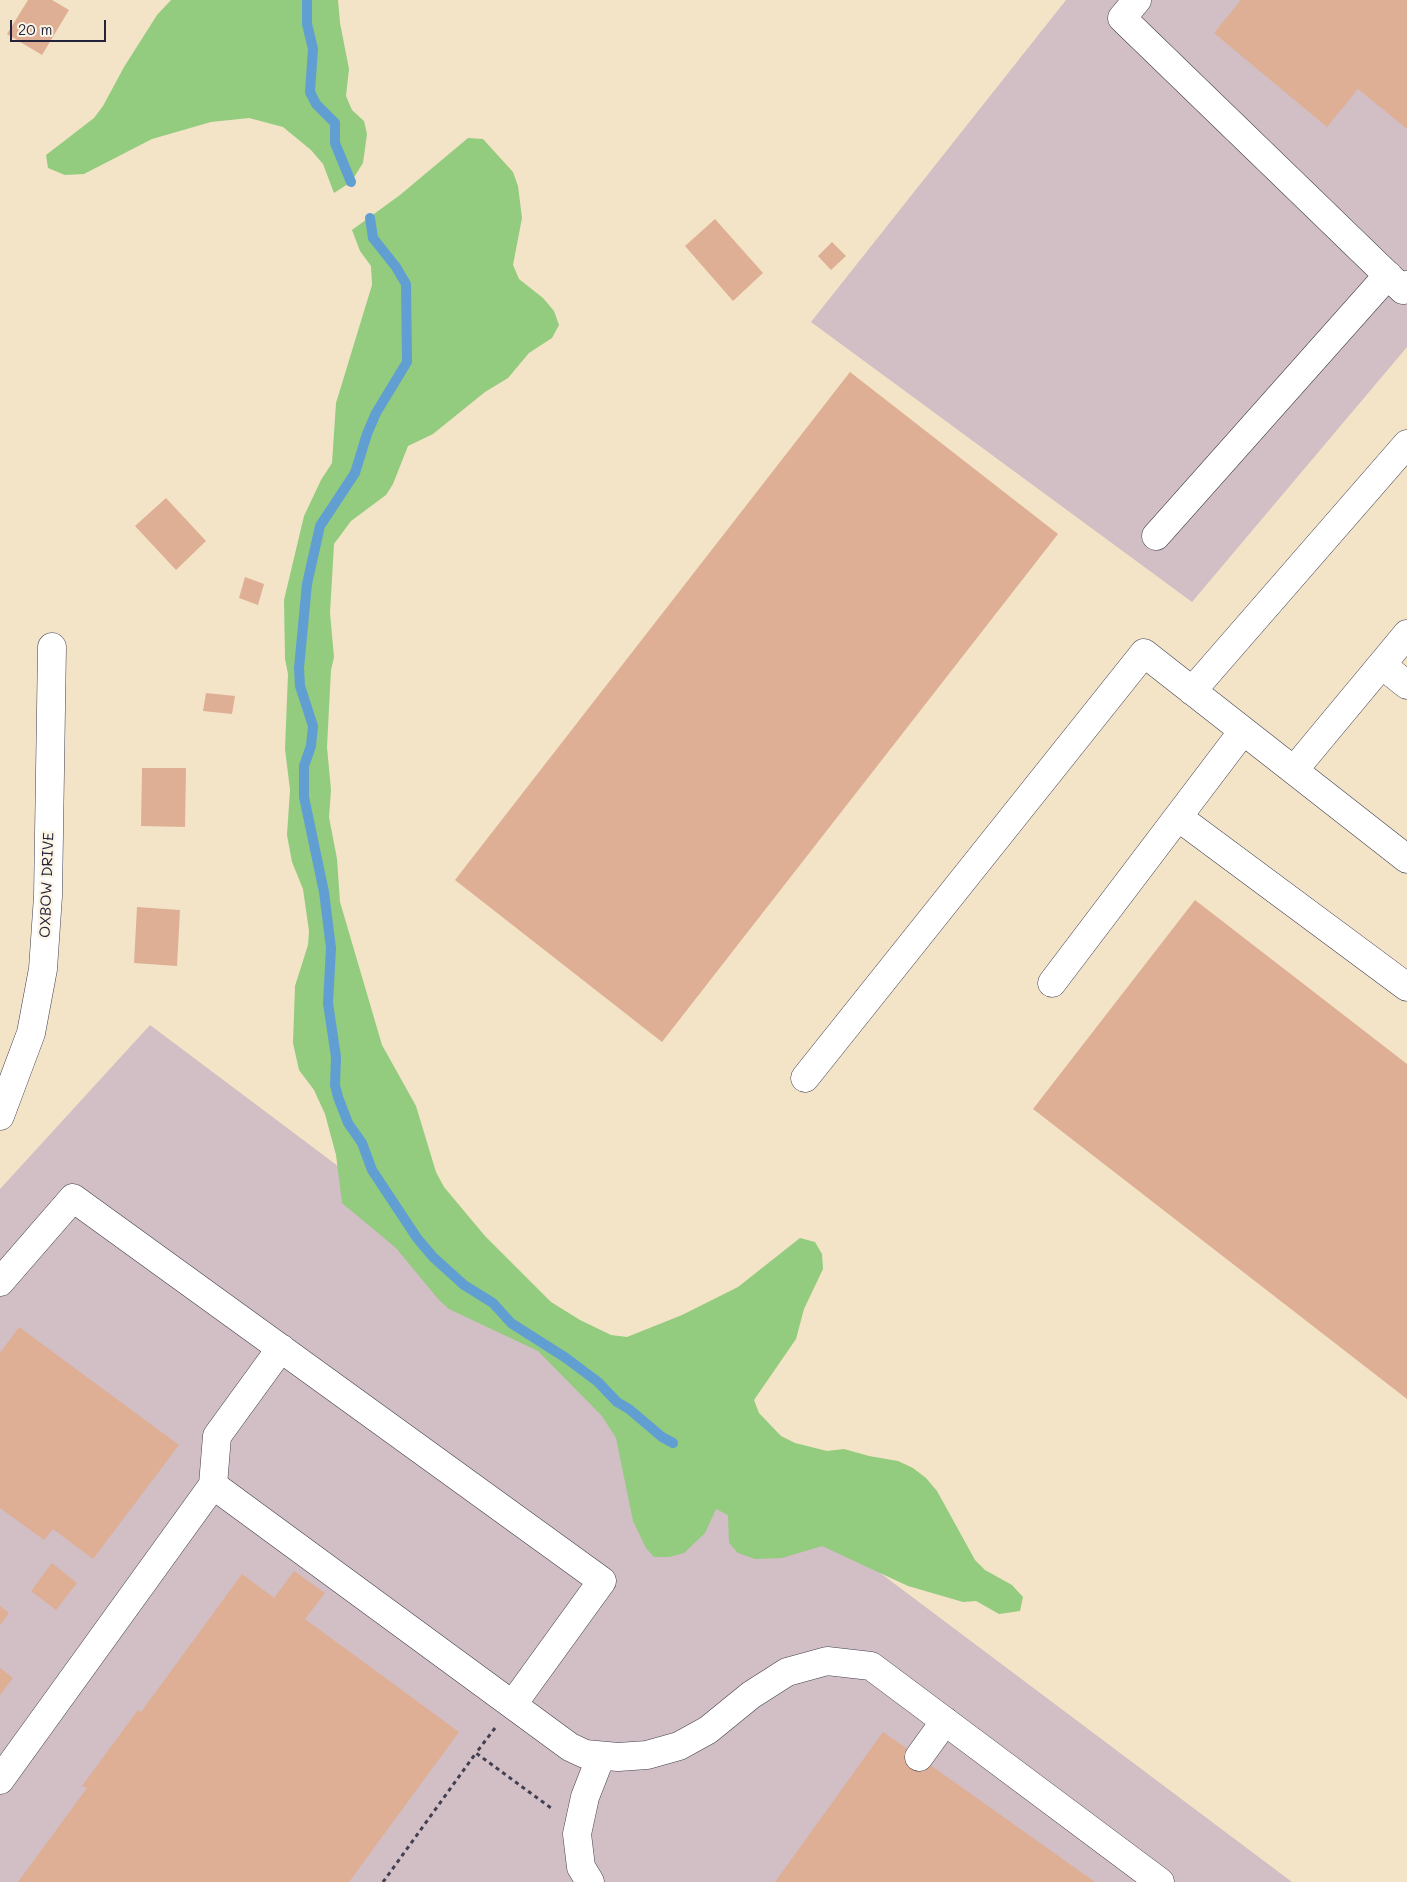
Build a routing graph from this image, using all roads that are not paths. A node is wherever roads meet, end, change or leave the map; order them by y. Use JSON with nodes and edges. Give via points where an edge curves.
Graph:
{"nodes":[{"id":1,"x":1137,"y":0,"type":"edge"},
{"id":2,"x":1398,"y":280,"type":"edge"},
{"id":3,"x":1407,"y":444,"type":"edge"},
{"id":4,"x":1156,"y":536,"type":"dead end"},
{"id":5,"x":1407,"y":634,"type":"edge"},
{"id":6,"x":52,"y":647,"type":"dead end"},
{"id":7,"x":1382,"y":665,"type":"junction"},
{"id":8,"x":1407,"y":685,"type":"edge"},
{"id":9,"x":1192,"y":691,"type":"junction"},
{"id":10,"x":1244,"y":731,"type":"junction"},
{"id":11,"x":1294,"y":770,"type":"junction"},
{"id":12,"x":1178,"y":817,"type":"junction"},
{"id":13,"x":1407,"y":860,"type":"edge"},
{"id":14,"x":1052,"y":983,"type":"dead end"},
{"id":15,"x":1407,"y":987,"type":"edge"},
{"id":16,"x":805,"y":1078,"type":"dead end"},
{"id":17,"x":0,"y":1116,"type":"edge"},
{"id":18,"x":0,"y":1282,"type":"edge"},
{"id":19,"x":281,"y":1348,"type":"junction"},
{"id":20,"x":213,"y":1485,"type":"junction"},
{"id":21,"x":513,"y":1704,"type":"junction"},
{"id":22,"x":944,"y":1722,"type":"junction"},
{"id":23,"x":601,"y":1756,"type":"junction"},
{"id":24,"x":919,"y":1757,"type":"dead end"},
{"id":25,"x":0,"y":1780,"type":"edge"},
{"id":26,"x":590,"y":1882,"type":"edge"},
{"id":27,"x":1160,"y":1882,"type":"edge"}],
"edges":[{"from":1,"to":2,"type":"street","via":[[1122,18]]},
{"from":2,"to":4,"type":"street"},
{"from":3,"to":9,"type":"street"},
{"from":5,"to":7,"type":"street"},
{"from":6,"to":17,"type":"street","name":"OXBOW DRIVE","via":[[48,896],[43,969],[31,1033]]},
{"from":7,"to":8,"type":"street"},
{"from":7,"to":11,"type":"street"},
{"from":9,"to":10,"type":"street"},
{"from":9,"to":16,"type":"street","via":[[1144,653]]},
{"from":10,"to":11,"type":"street"},
{"from":10,"to":12,"type":"street"},
{"from":11,"to":13,"type":"street"},
{"from":12,"to":14,"type":"street"},
{"from":12,"to":15,"type":"street"},
{"from":18,"to":19,"type":"street","via":[[73,1198]]},
{"from":19,"to":20,"type":"street","via":[[217,1436]]},
{"from":19,"to":21,"type":"street","via":[[602,1581]]},
{"from":20,"to":21,"type":"street"},
{"from":20,"to":25,"type":"street"},
{"from":21,"to":23,"type":"street","via":[[570,1747]]},
{"from":22,"to":23,"type":"street","via":[[871,1666],[827,1661],[787,1672],[751,1694],[708,1730],[679,1746],[647,1755]]},
{"from":22,"to":24,"type":"street"},
{"from":22,"to":27,"type":"street"},
{"from":23,"to":26,"type":"street","via":[[585,1798],[577,1834],[581,1867]]}]}
